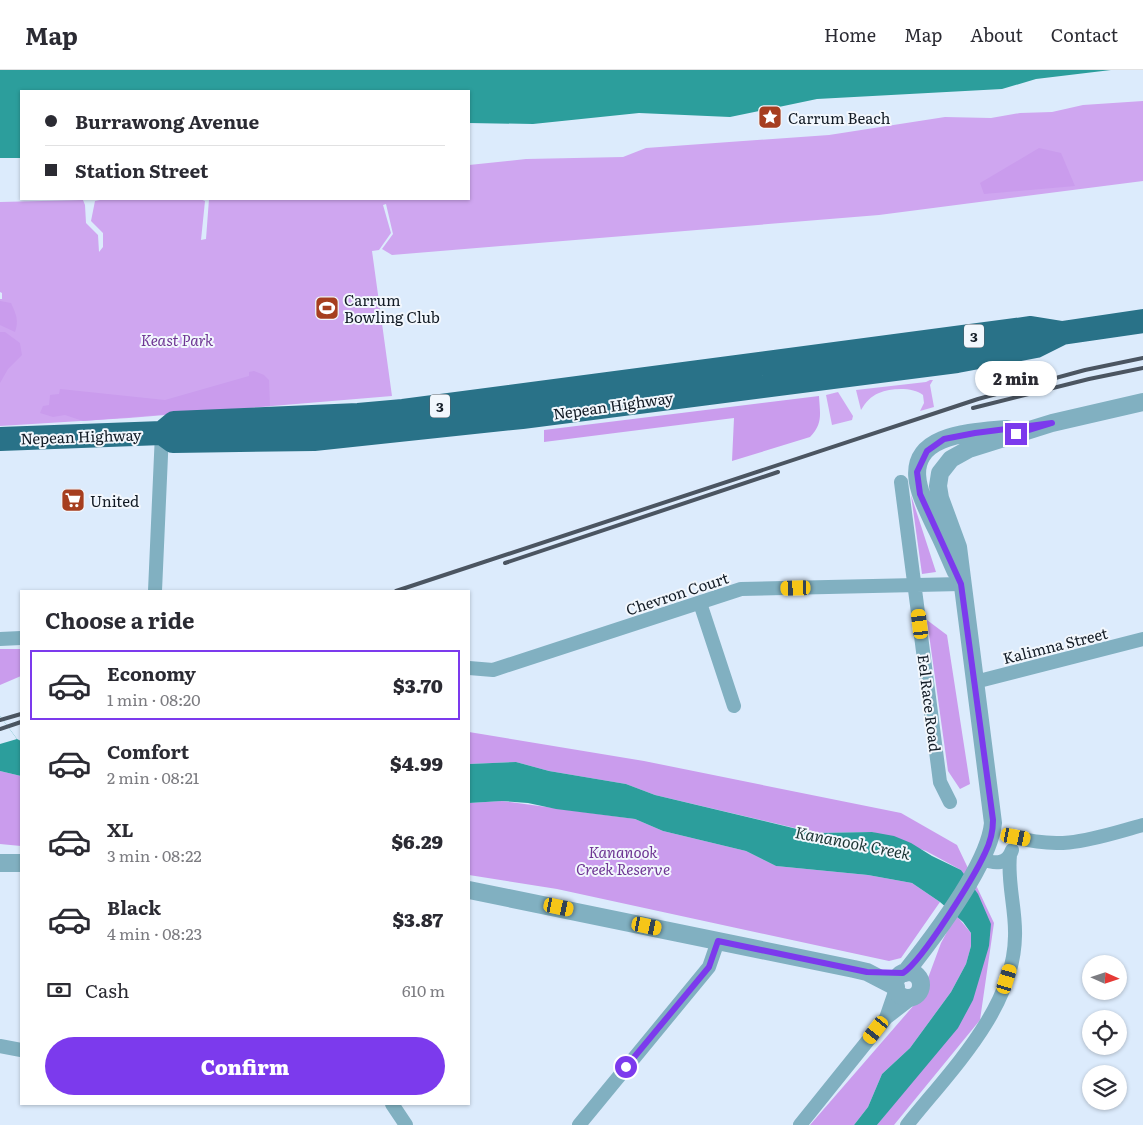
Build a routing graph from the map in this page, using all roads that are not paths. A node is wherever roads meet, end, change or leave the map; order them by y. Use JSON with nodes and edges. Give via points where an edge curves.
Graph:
{"nodes":[{"id":1,"x":1143,"y":321,"type":"edge"},
{"id":2,"x":1143,"y":402,"type":"edge"},
{"id":3,"x":1052,"y":423,"type":"junction"},
{"id":4,"x":162,"y":433,"type":"junction"},
{"id":5,"x":0,"y":439,"type":"edge"},
{"id":6,"x":902,"y":482,"type":"dead end"},
{"id":7,"x":915,"y":584,"type":"junction"},
{"id":8,"x":961,"y":584,"type":"junction"},
{"id":9,"x":155,"y":590,"type":"edge"},
{"id":10,"x":700,"y":603,"type":"junction"},
{"id":11,"x":20,"y":638,"type":"edge"},
{"id":12,"x":0,"y":639,"type":"edge"},
{"id":13,"x":1143,"y":639,"type":"edge"},
{"id":14,"x":470,"y":668,"type":"edge"},
{"id":15,"x":975,"y":682,"type":"junction"},
{"id":16,"x":734,"y":706,"type":"dead end"},
{"id":17,"x":950,"y":802,"type":"dead end"},
{"id":18,"x":1143,"y":825,"type":"edge"},
{"id":19,"x":1000,"y":832,"type":"junction"},
{"id":20,"x":1044,"y":843,"type":"junction"},
{"id":21,"x":1011,"y":854,"type":"junction"},
{"id":22,"x":0,"y":863,"type":"edge"},
{"id":23,"x":20,"y":863,"type":"edge"},
{"id":24,"x":983,"y":864,"type":"junction"},
{"id":25,"x":1010,"y":886,"type":"junction"},
{"id":26,"x":470,"y":890,"type":"edge"},
{"id":27,"x":718,"y":941,"type":"junction"},
{"id":28,"x":930,"y":944,"type":"junction"},
{"id":29,"x":900,"y":981,"type":"junction"},
{"id":30,"x":919,"y":990,"type":"junction"},
{"id":31,"x":886,"y":1018,"type":"junction"},
{"id":32,"x":0,"y":1046,"type":"edge"},
{"id":33,"x":20,"y":1050,"type":"edge"},
{"id":34,"x":393,"y":1105,"type":"edge"},
{"id":35,"x":406,"y":1125,"type":"edge"},
{"id":36,"x":579,"y":1125,"type":"edge"},
{"id":37,"x":800,"y":1125,"type":"edge"},
{"id":38,"x":907,"y":1125,"type":"edge"}],
"edges":[{"from":1,"to":4,"type":"highway","name":"Nepean Highway","number":"3","via":[[1062,333],[1031,328],[887,359],[403,411],[174,423]]},
{"from":2,"to":3,"type":"street"},
{"from":3,"to":8,"type":"street","via":[[963,452],[942,470],[939,494],[957,544]]},
{"from":3,"to":8,"type":"street","via":[[948,438],[929,449],[920,462],[916,476],[919,492]]},
{"from":4,"to":5,"type":"highway","name":"Nepean Highway","number":"3"},
{"from":4,"to":9,"type":"street"},
{"from":6,"to":7,"type":"street","name":"Eel Race Road"},
{"from":7,"to":8,"type":"street","name":"Chevron Court"},
{"from":7,"to":10,"type":"street","name":"Chevron Court","via":[[741,590]]},
{"from":7,"to":17,"type":"street","name":"Eel Race Road","via":[[940,782]]},
{"from":8,"to":15,"type":"street"},
{"from":10,"to":14,"type":"street","name":"Chevron Court","via":[[493,670]]},
{"from":10,"to":16,"type":"street"},
{"from":11,"to":12,"type":"street"},
{"from":13,"to":15,"type":"street","name":"Kalimna Street"},
{"from":15,"to":19,"type":"street"},
{"from":18,"to":20,"type":"street","via":[[1072,844]]},
{"from":19,"to":20,"type":"street"},
{"from":19,"to":21,"type":"street","via":[[1013,844]]},
{"from":19,"to":24,"type":"street"},
{"from":20,"to":21,"type":"street","via":[[1016,848]]},
{"from":21,"to":24,"type":"street","via":[[1003,862]]},
{"from":21,"to":25,"type":"street"},
{"from":22,"to":23,"type":"street"},
{"from":24,"to":25,"type":"street","via":[[1003,869]]},
{"from":24,"to":28,"type":"street"},
{"from":25,"to":38,"type":"street","via":[[1015,935],[1002,997],[979,1034]]},
{"from":26,"to":27,"type":"street"},
{"from":27,"to":29,"type":"street"},
{"from":27,"to":36,"type":"street","via":[[709,967]]},
{"from":28,"to":29,"type":"street"},
{"from":28,"to":30,"type":"street"},
{"from":29,"to":30,"type":"street","via":[[918,976]]},
{"from":29,"to":31,"type":"street"},
{"from":30,"to":31,"type":"street"},
{"from":31,"to":37,"type":"street"},
{"from":32,"to":33,"type":"street"},
{"from":34,"to":35,"type":"street"}]}
